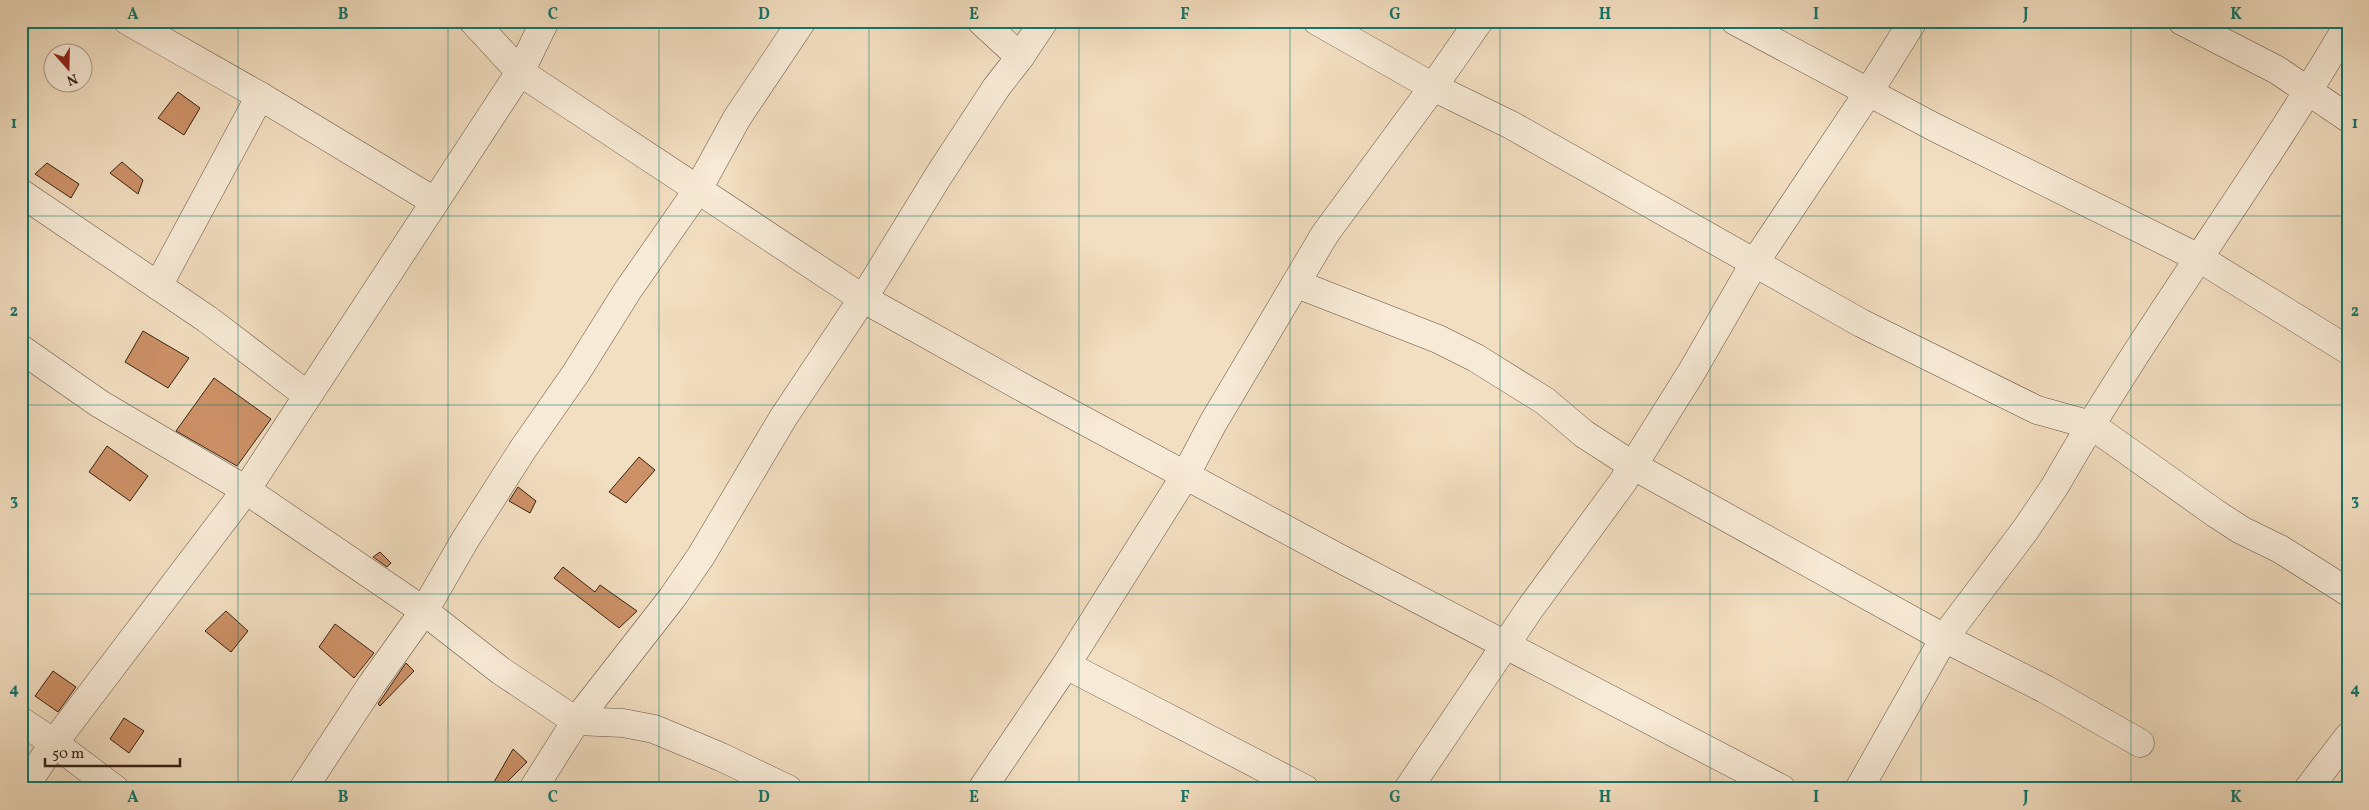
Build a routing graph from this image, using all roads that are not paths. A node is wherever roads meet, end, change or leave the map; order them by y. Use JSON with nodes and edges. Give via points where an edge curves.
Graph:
{"nodes":[{"id":1,"x":128,"y":21,"type":"edge"},
{"id":2,"x":473,"y":21,"type":"edge"},
{"id":3,"x":545,"y":21,"type":"edge"},
{"id":4,"x":802,"y":21,"type":"edge"},
{"id":5,"x":981,"y":21,"type":"edge"},
{"id":6,"x":1044,"y":21,"type":"edge"},
{"id":7,"x":1317,"y":21,"type":"edge"},
{"id":8,"x":1479,"y":21,"type":"edge"},
{"id":9,"x":1735,"y":21,"type":"edge"},
{"id":10,"x":1913,"y":21,"type":"edge"},
{"id":11,"x":2182,"y":21,"type":"edge"},
{"id":12,"x":2348,"y":24,"type":"edge"},
{"id":13,"x":1020,"y":57,"type":"junction"},
{"id":14,"x":520,"y":72,"type":"junction"},
{"id":15,"x":1434,"y":87,"type":"junction"},
{"id":16,"x":2309,"y":90,"type":"junction"},
{"id":17,"x":1868,"y":93,"type":"junction"},
{"id":18,"x":260,"y":96,"type":"junction"},
{"id":19,"x":2348,"y":118,"type":"edge"},
{"id":20,"x":697,"y":191,"type":"junction"},
{"id":21,"x":21,"y":193,"type":"edge"},
{"id":22,"x":434,"y":201,"type":"junction"},
{"id":23,"x":2199,"y":258,"type":"junction"},
{"id":24,"x":1755,"y":262,"type":"junction"},
{"id":25,"x":1297,"y":284,"type":"junction"},
{"id":26,"x":158,"y":286,"type":"junction"},
{"id":27,"x":862,"y":298,"type":"junction"},
{"id":28,"x":21,"y":348,"type":"edge"},
{"id":29,"x":2348,"y":350,"type":"edge"},
{"id":30,"x":307,"y":395,"type":"junction"},
{"id":31,"x":2092,"y":425,"type":"junction"},
{"id":32,"x":1632,"y":465,"type":"junction"},
{"id":33,"x":1185,"y":476,"type":"junction"},
{"id":34,"x":246,"y":490,"type":"junction"},
{"id":35,"x":2348,"y":592,"type":"edge"},
{"id":36,"x":424,"y":611,"type":"junction"},
{"id":37,"x":1944,"y":638,"type":"junction"},
{"id":38,"x":1507,"y":644,"type":"junction"},
{"id":39,"x":1066,"y":665,"type":"junction"},
{"id":40,"x":21,"y":721,"type":"edge"},
{"id":41,"x":576,"y":721,"type":"junction"},
{"id":42,"x":2348,"y":737,"type":"edge"},
{"id":43,"x":54,"y":743,"type":"junction"},
{"id":44,"x":2140,"y":743,"type":"dead end"},
{"id":45,"x":23,"y":789,"type":"edge"},
{"id":46,"x":114,"y":789,"type":"edge"},
{"id":47,"x":303,"y":789,"type":"edge"},
{"id":48,"x":533,"y":789,"type":"edge"},
{"id":49,"x":788,"y":789,"type":"edge"},
{"id":50,"x":982,"y":789,"type":"edge"},
{"id":51,"x":1305,"y":789,"type":"edge"},
{"id":52,"x":1408,"y":789,"type":"edge"},
{"id":53,"x":1782,"y":789,"type":"edge"},
{"id":54,"x":1859,"y":789,"type":"edge"},
{"id":55,"x":2308,"y":789,"type":"edge"}],
"edges":[{"from":1,"to":18,"type":"street"},
{"from":2,"to":14,"type":"street"},
{"from":3,"to":14,"type":"street"},
{"from":4,"to":20,"type":"street","via":[[737,118]]},
{"from":5,"to":13,"type":"street"},
{"from":6,"to":13,"type":"street"},
{"from":7,"to":15,"type":"street"},
{"from":8,"to":15,"type":"street"},
{"from":9,"to":17,"type":"street"},
{"from":10,"to":17,"type":"street"},
{"from":11,"to":16,"type":"street"},
{"from":12,"to":16,"type":"street"},
{"from":13,"to":27,"type":"street","via":[[972,124]]},
{"from":14,"to":20,"type":"street"},
{"from":14,"to":22,"type":"street"},
{"from":15,"to":24,"type":"street","via":[[1511,125]]},
{"from":15,"to":25,"type":"street","via":[[1325,234]]},
{"from":16,"to":19,"type":"street"},
{"from":16,"to":23,"type":"street"},
{"from":17,"to":23,"type":"street"},
{"from":17,"to":24,"type":"street"},
{"from":18,"to":22,"type":"street"},
{"from":18,"to":26,"type":"street"},
{"from":20,"to":27,"type":"street"},
{"from":20,"to":36,"type":"street","via":[[522,449]]},
{"from":21,"to":26,"type":"street"},
{"from":22,"to":30,"type":"street"},
{"from":23,"to":29,"type":"street"},
{"from":23,"to":31,"type":"street"},
{"from":24,"to":31,"type":"street","via":[[1861,323],[2037,410]]},
{"from":24,"to":32,"type":"street","via":[[1691,373]]},
{"from":25,"to":32,"type":"street","via":[[1438,339],[1484,362],[1545,401],[1584,434]]},
{"from":25,"to":33,"type":"street","via":[[1213,423]]},
{"from":26,"to":30,"type":"street"},
{"from":27,"to":33,"type":"street"},
{"from":27,"to":41,"type":"street","via":[[783,418],[701,556]]},
{"from":28,"to":34,"type":"street","via":[[100,404]]},
{"from":30,"to":34,"type":"street"},
{"from":31,"to":35,"type":"street","via":[[2241,530],[2280,549]]},
{"from":31,"to":37,"type":"street","via":[[2026,529]]},
{"from":32,"to":37,"type":"street"},
{"from":32,"to":38,"type":"street","via":[[1607,506]]},
{"from":33,"to":38,"type":"street"},
{"from":33,"to":39,"type":"street"},
{"from":34,"to":36,"type":"street"},
{"from":34,"to":43,"type":"street"},
{"from":36,"to":41,"type":"street","via":[[501,671]]},
{"from":36,"to":47,"type":"street"},
{"from":37,"to":44,"type":"street","via":[[2045,689]]},
{"from":37,"to":54,"type":"street"},
{"from":38,"to":52,"type":"street"},
{"from":38,"to":53,"type":"street"},
{"from":39,"to":50,"type":"street"},
{"from":39,"to":51,"type":"street"},
{"from":40,"to":43,"type":"street"},
{"from":41,"to":48,"type":"street"},
{"from":41,"to":49,"type":"street","via":[[623,722],[654,729]]},
{"from":42,"to":55,"type":"street"},
{"from":43,"to":45,"type":"street"},
{"from":43,"to":46,"type":"street"}]}
